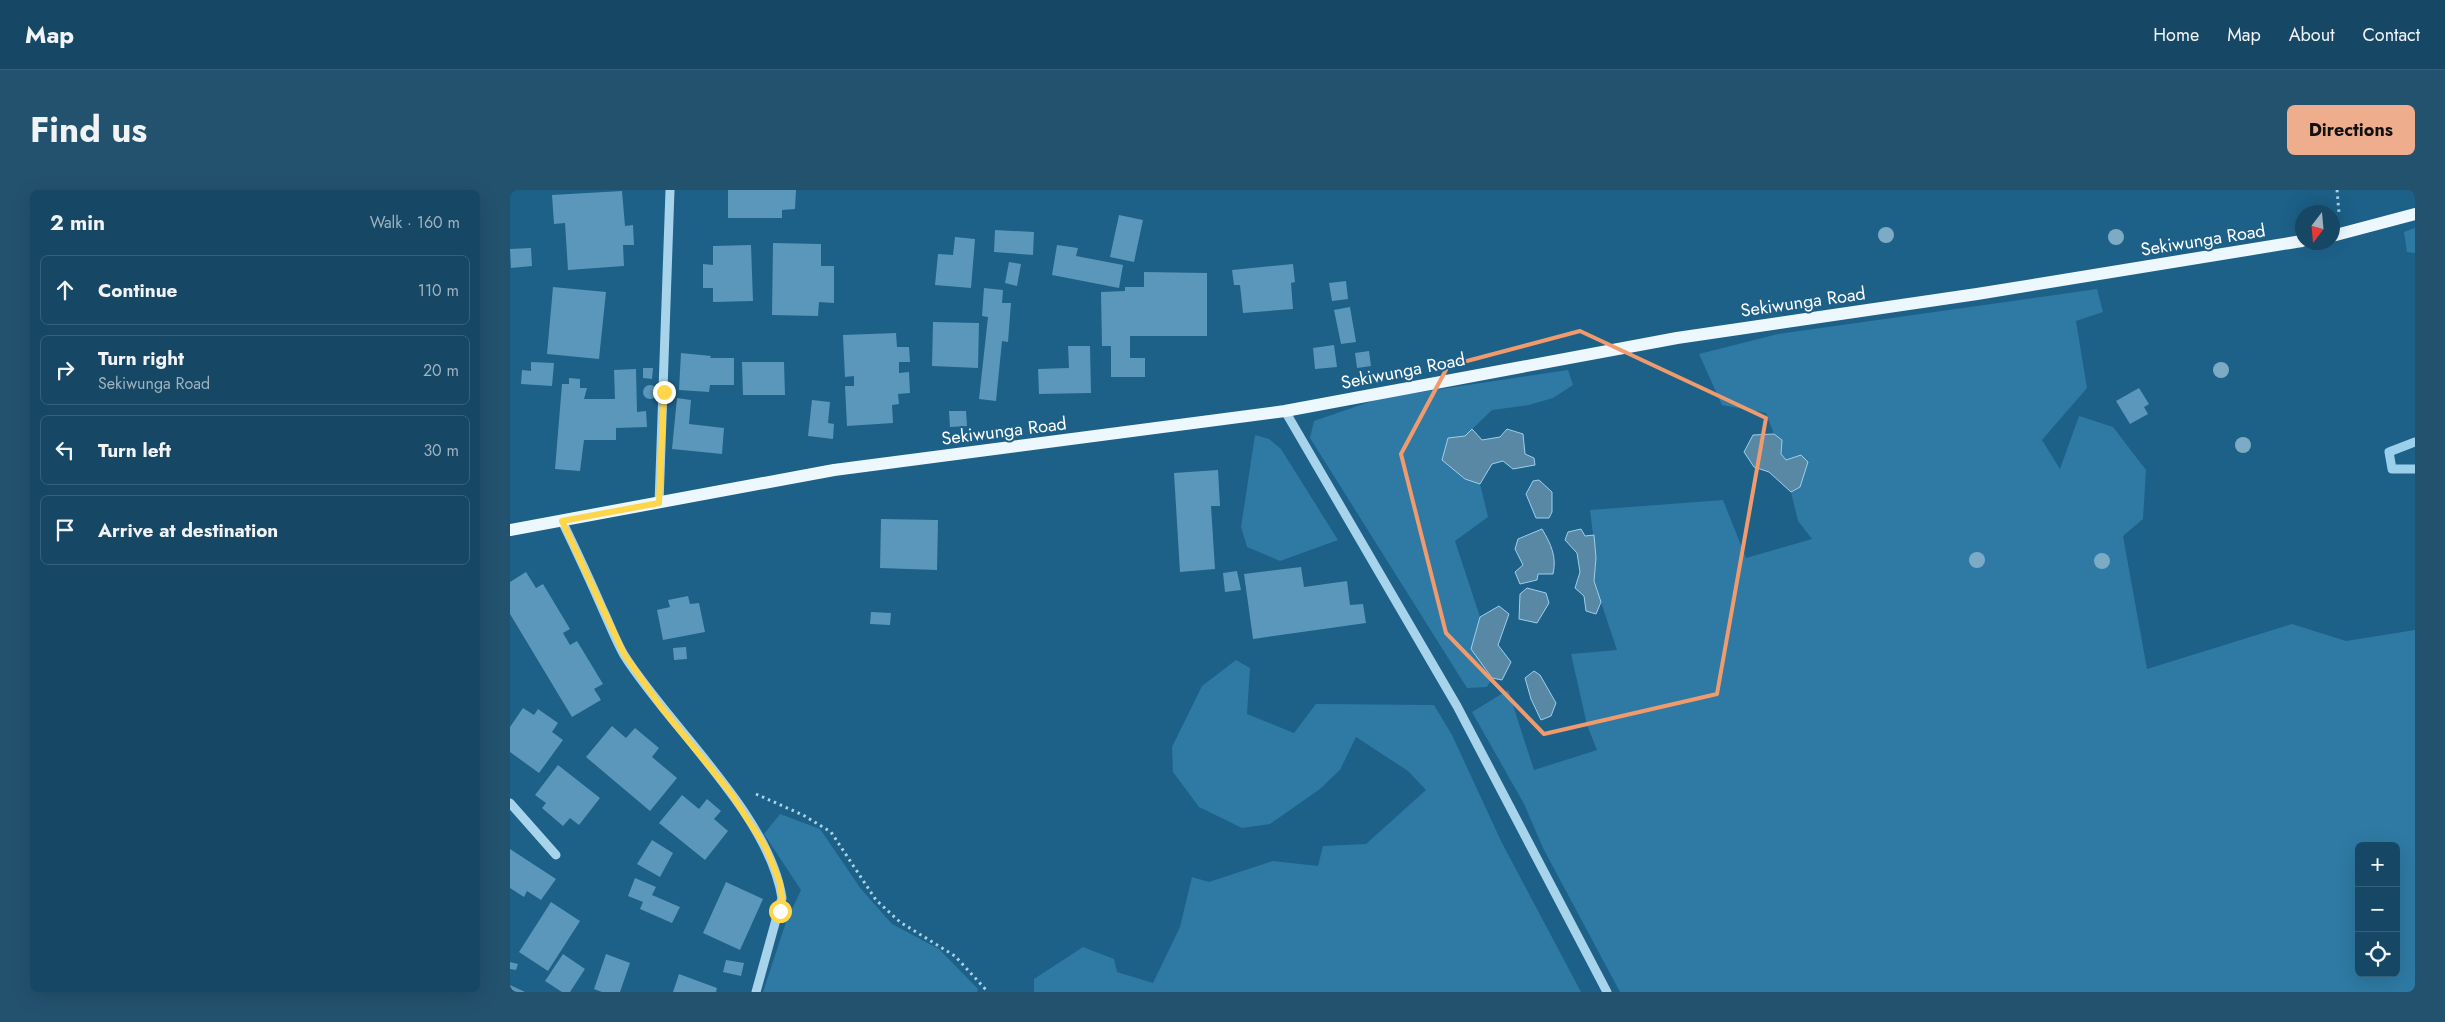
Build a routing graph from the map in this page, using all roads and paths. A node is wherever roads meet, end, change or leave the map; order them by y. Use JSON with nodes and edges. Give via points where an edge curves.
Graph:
{"nodes":[{"id":1,"x":670,"y":190,"type":"edge"},
{"id":2,"x":2415,"y":214,"type":"edge"},
{"id":3,"x":2340,"y":234,"type":"edge"},
{"id":4,"x":2295,"y":242,"type":"edge"},
{"id":5,"x":1285,"y":411,"type":"junction"},
{"id":6,"x":659,"y":503,"type":"junction"},
{"id":7,"x":562,"y":521,"type":"junction"},
{"id":8,"x":510,"y":530,"type":"edge"},
{"id":9,"x":751,"y":792,"type":"dead end"},
{"id":10,"x":510,"y":803,"type":"edge"},
{"id":11,"x":556,"y":855,"type":"dead end"},
{"id":12,"x":756,"y":992,"type":"edge"},
{"id":13,"x":988,"y":992,"type":"edge"},
{"id":14,"x":1607,"y":992,"type":"edge"}],
"edges":[{"from":1,"to":6,"type":"street"},
{"from":2,"to":3,"type":"main road"},
{"from":4,"to":5,"type":"main road","name":"Sekiwunga Road","via":[[1967,296],[1678,338]]},
{"from":5,"to":6,"type":"main road","name":"Sekiwunga Road","via":[[834,470]]},
{"from":5,"to":14,"type":"street","via":[[1456,706]]},
{"from":6,"to":7,"type":"main road","name":"Sekiwunga Road"},
{"from":7,"to":8,"type":"main road","name":"Sekiwunga Road"},
{"from":7,"to":12,"type":"street","via":[[624,654],[661,707],[730,792],[766,848],[780,883],[782,898]]},
{"from":9,"to":13,"type":"path","via":[[803,815],[831,832],[876,900],[900,922],[955,956]]},
{"from":10,"to":11,"type":"street"}]}
